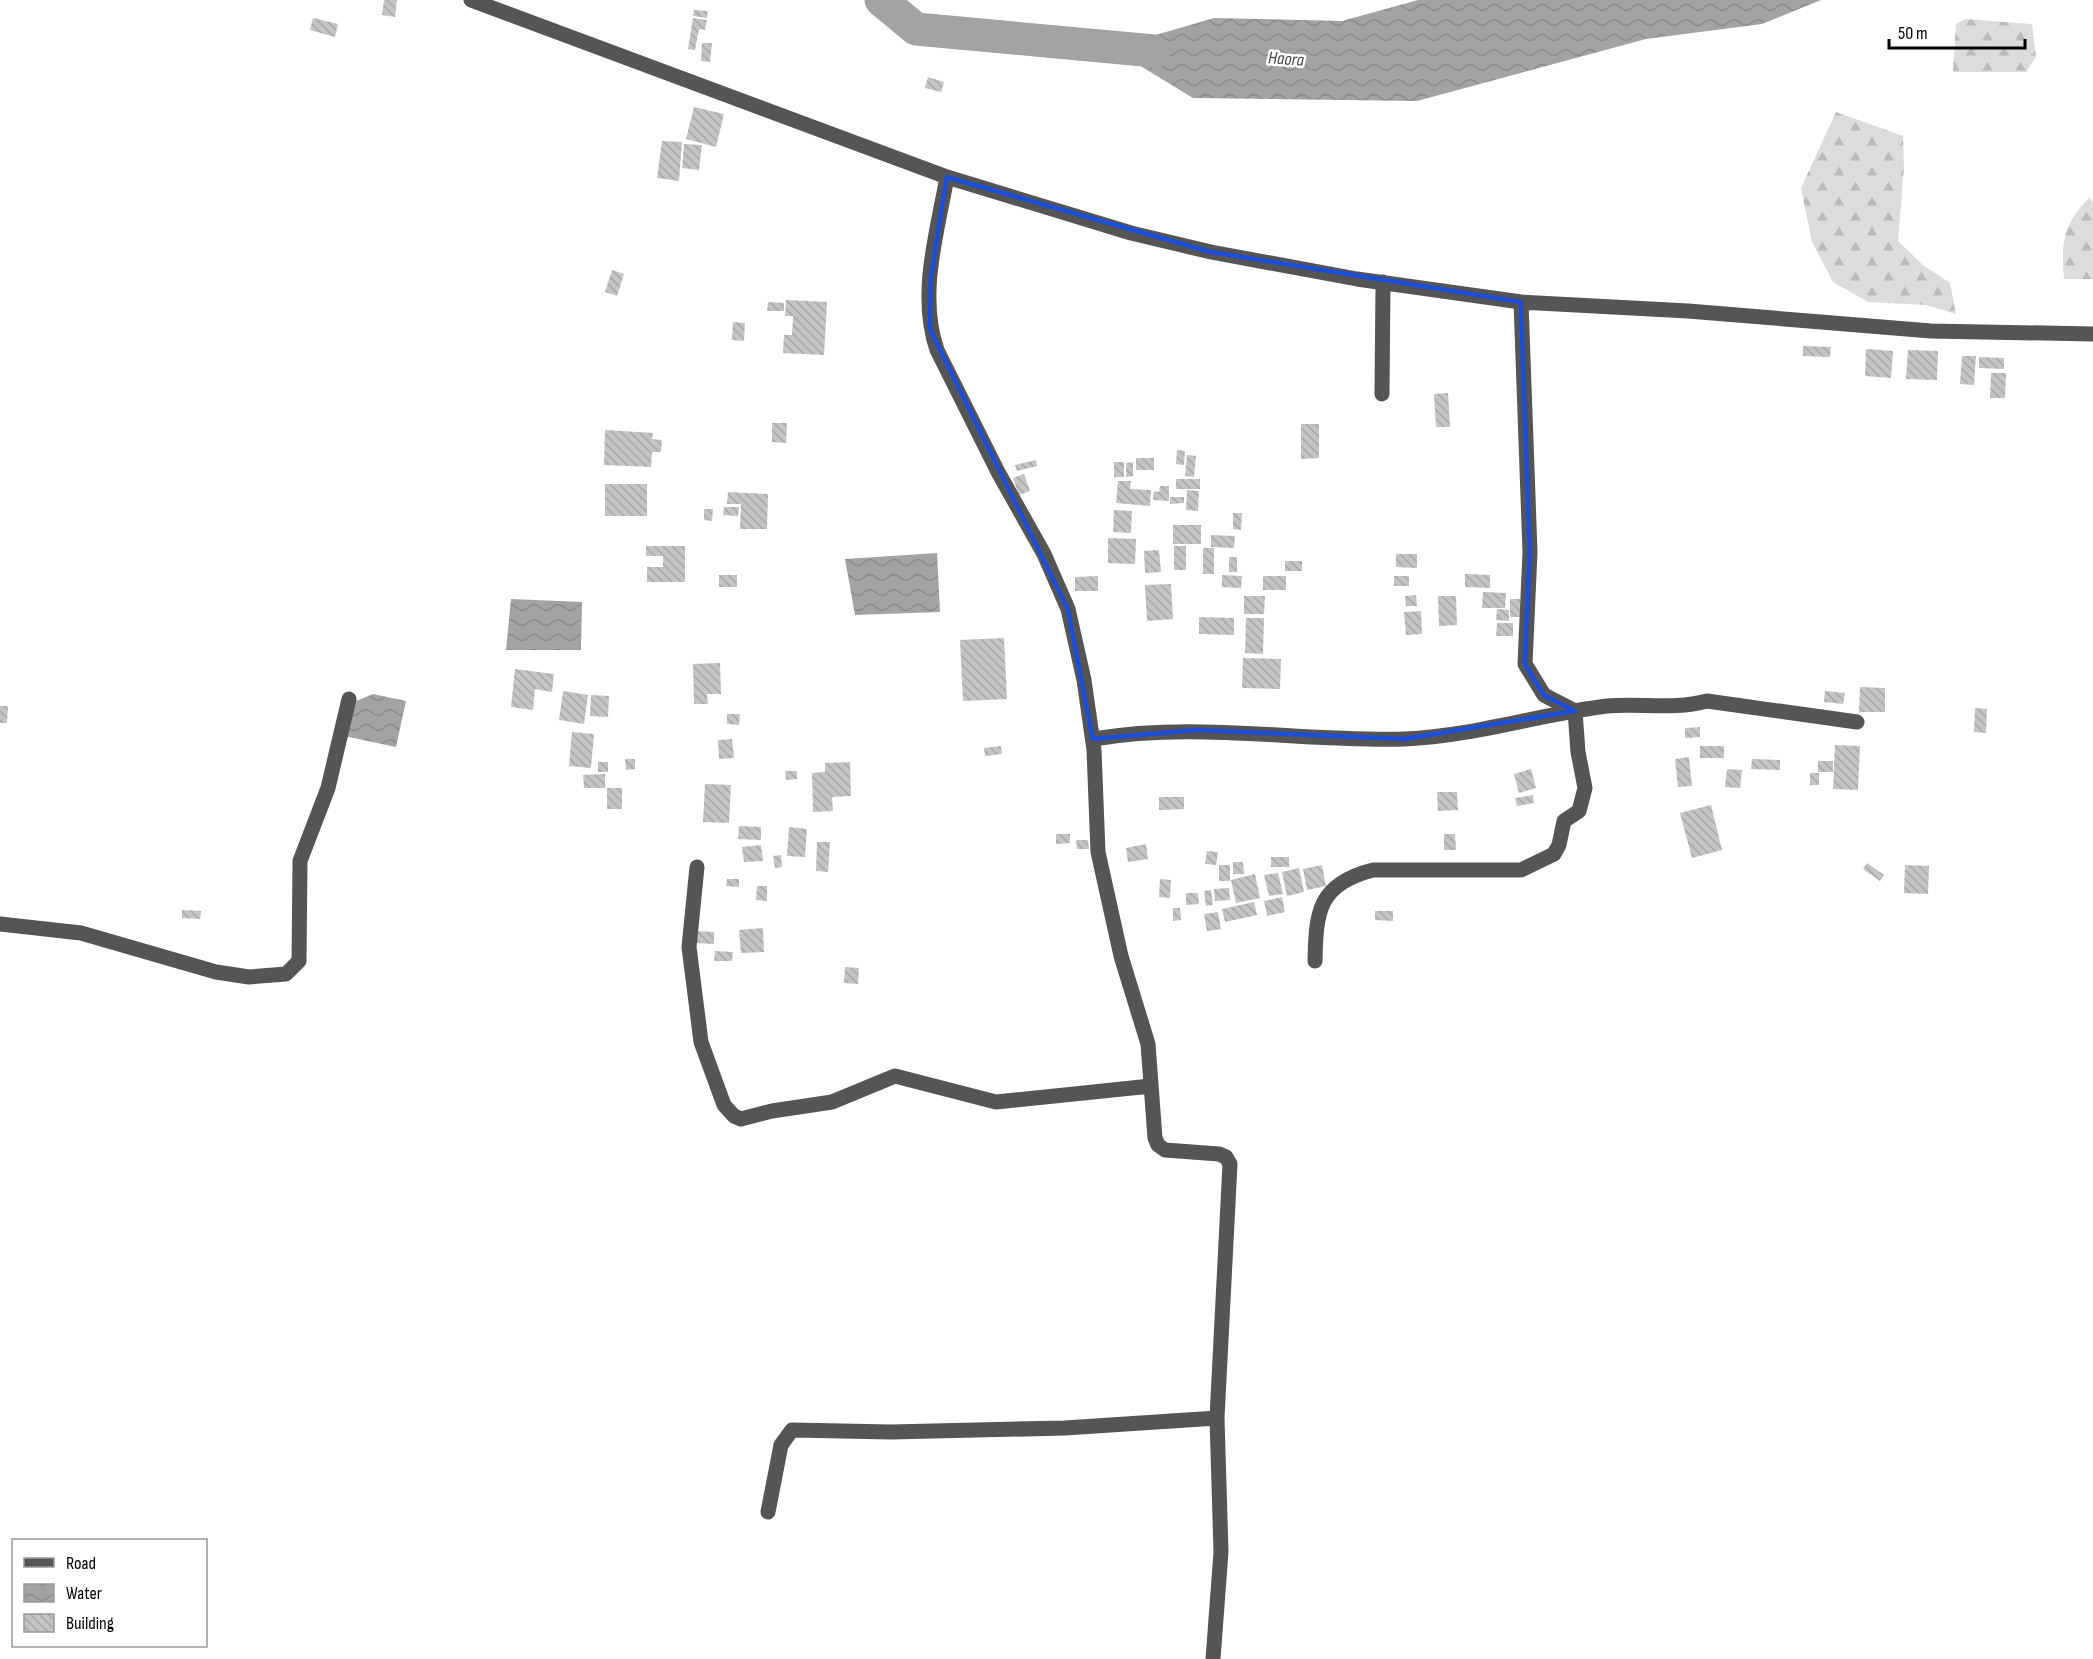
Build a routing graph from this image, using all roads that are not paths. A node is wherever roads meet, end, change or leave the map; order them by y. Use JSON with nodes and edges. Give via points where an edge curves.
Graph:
{"nodes":[{"id":1,"x":471,"y":0,"type":"edge"},
{"id":2,"x":947,"y":177,"type":"junction"},
{"id":3,"x":1383,"y":282,"type":"junction"},
{"id":4,"x":1521,"y":302,"type":"junction"},
{"id":5,"x":2093,"y":333,"type":"edge"},
{"id":6,"x":1382,"y":394,"type":"dead end"},
{"id":7,"x":349,"y":699,"type":"dead end"},
{"id":8,"x":1575,"y":711,"type":"junction"},
{"id":9,"x":1857,"y":722,"type":"dead end"},
{"id":10,"x":1093,"y":740,"type":"junction"},
{"id":11,"x":697,"y":867,"type":"dead end"},
{"id":12,"x":0,"y":924,"type":"edge"},
{"id":13,"x":1315,"y":961,"type":"dead end"},
{"id":14,"x":1151,"y":1086,"type":"junction"},
{"id":15,"x":1217,"y":1418,"type":"junction"},
{"id":16,"x":768,"y":1512,"type":"dead end"},
{"id":17,"x":1213,"y":1659,"type":"edge"}],
"edges":[{"from":1,"to":2,"type":"street"},
{"from":2,"to":3,"type":"street","via":[[1142,236]]},
{"from":2,"to":10,"type":"street","via":[[931,279],[930,329],[937,350],[1044,554],[1068,609]]},
{"from":3,"to":4,"type":"street"},
{"from":3,"to":6,"type":"street"},
{"from":4,"to":5,"type":"street","via":[[1931,331]]},
{"from":4,"to":8,"type":"street","via":[[1530,552],[1525,664],[1544,695]]},
{"from":7,"to":12,"type":"street","via":[[328,788],[300,861],[299,961],[286,974],[249,977],[216,972],[81,933]]},
{"from":8,"to":9,"type":"street","via":[[1707,701]]},
{"from":8,"to":10,"type":"street","via":[[1450,735],[1405,739],[1197,730]]},
{"from":8,"to":13,"type":"street","via":[[1585,788],[1579,811],[1564,821],[1554,854],[1521,870],[1373,870],[1353,876],[1321,905]]},
{"from":10,"to":14,"type":"street","via":[[1098,852],[1121,956],[1148,1044]]},
{"from":11,"to":14,"type":"street","via":[[689,947],[699,1030],[704,1055],[724,1105],[734,1116],[741,1119],[832,1102],[895,1076],[996,1102]]},
{"from":14,"to":15,"type":"street","via":[[1158,1145],[1165,1150],[1219,1154],[1230,1164]]},
{"from":15,"to":16,"type":"street","via":[[1065,1428],[792,1430],[781,1445]]},
{"from":15,"to":17,"type":"street","via":[[1221,1552]]}]}
